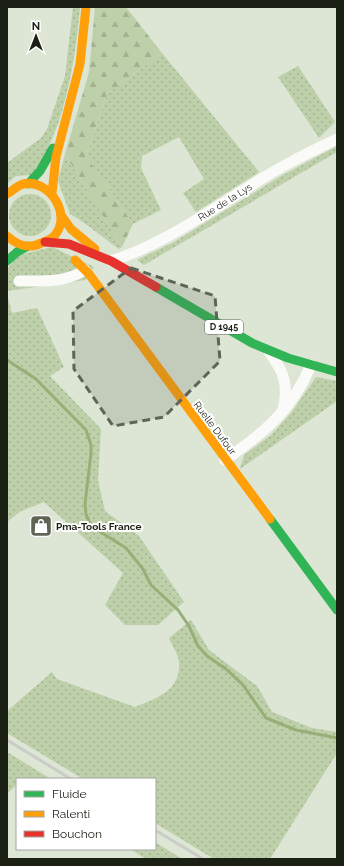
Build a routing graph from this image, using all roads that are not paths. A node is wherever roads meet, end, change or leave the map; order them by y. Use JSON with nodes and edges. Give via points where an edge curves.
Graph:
{"nodes":[{"id":1,"x":86,"y":7,"type":"edge"},
{"id":2,"x":60,"y":136,"type":"junction"},
{"id":3,"x":337,"y":139,"type":"edge"},
{"id":4,"x":28,"y":184,"type":"junction"},
{"id":5,"x":52,"y":193,"type":"junction"},
{"id":6,"x":7,"y":194,"type":"edge"},
{"id":7,"x":61,"y":215,"type":"junction"},
{"id":8,"x":7,"y":236,"type":"edge"},
{"id":9,"x":45,"y":242,"type":"junction"},
{"id":10,"x":28,"y":246,"type":"junction"},
{"id":11,"x":75,"y":260,"type":"dead end"},
{"id":12,"x":7,"y":261,"type":"edge"},
{"id":13,"x":111,"y":261,"type":"junction"},
{"id":14,"x":85,"y":270,"type":"junction"},
{"id":15,"x":19,"y":282,"type":"dead end"},
{"id":16,"x":268,"y":350,"type":"junction"},
{"id":17,"x":311,"y":365,"type":"junction"},
{"id":18,"x":337,"y":372,"type":"edge"},
{"id":19,"x":282,"y":412,"type":"junction"},
{"id":20,"x":226,"y":460,"type":"junction"},
{"id":21,"x":337,"y":610,"type":"edge"}],
"edges":[{"from":1,"to":2,"type":"main road","via":[[78,71]]},
{"from":2,"to":4,"type":"main road","via":[[40,172]]},
{"from":2,"to":5,"type":"main road"},
{"from":3,"to":13,"type":"street","name":"Rue de la Lys","via":[[261,179],[167,237]]},
{"from":4,"to":5,"type":"main road","via":[[40,185]]},
{"from":4,"to":6,"type":"main road","via":[[18,186]]},
{"from":5,"to":7,"type":"main road","via":[[58,202]]},
{"from":7,"to":9,"type":"main road","via":[[58,229]]},
{"from":7,"to":13,"type":"main road","number":"D 1945","via":[[82,240]]},
{"from":8,"to":10,"type":"main road","via":[[17,243]]},
{"from":9,"to":10,"type":"main road"},
{"from":9,"to":13,"type":"main road","number":"D 1945","via":[[69,244]]},
{"from":10,"to":12,"type":"main road"},
{"from":11,"to":14,"type":"main road","name":"Ruelle Dufour"},
{"from":13,"to":16,"type":"main road","number":"D 1945"},
{"from":14,"to":15,"type":"street","via":[[63,280]]},
{"from":14,"to":20,"type":"main road","name":"Ruelle Dufour"},
{"from":16,"to":17,"type":"main road","number":"D 1945"},
{"from":16,"to":19,"type":"street","via":[[279,365],[286,384]]},
{"from":17,"to":18,"type":"main road","number":"D 1945"},
{"from":17,"to":19,"type":"street","via":[[293,399]]},
{"from":19,"to":20,"type":"street","via":[[267,429]]},
{"from":20,"to":21,"type":"main road","name":"Ruelle Dufour"}]}
